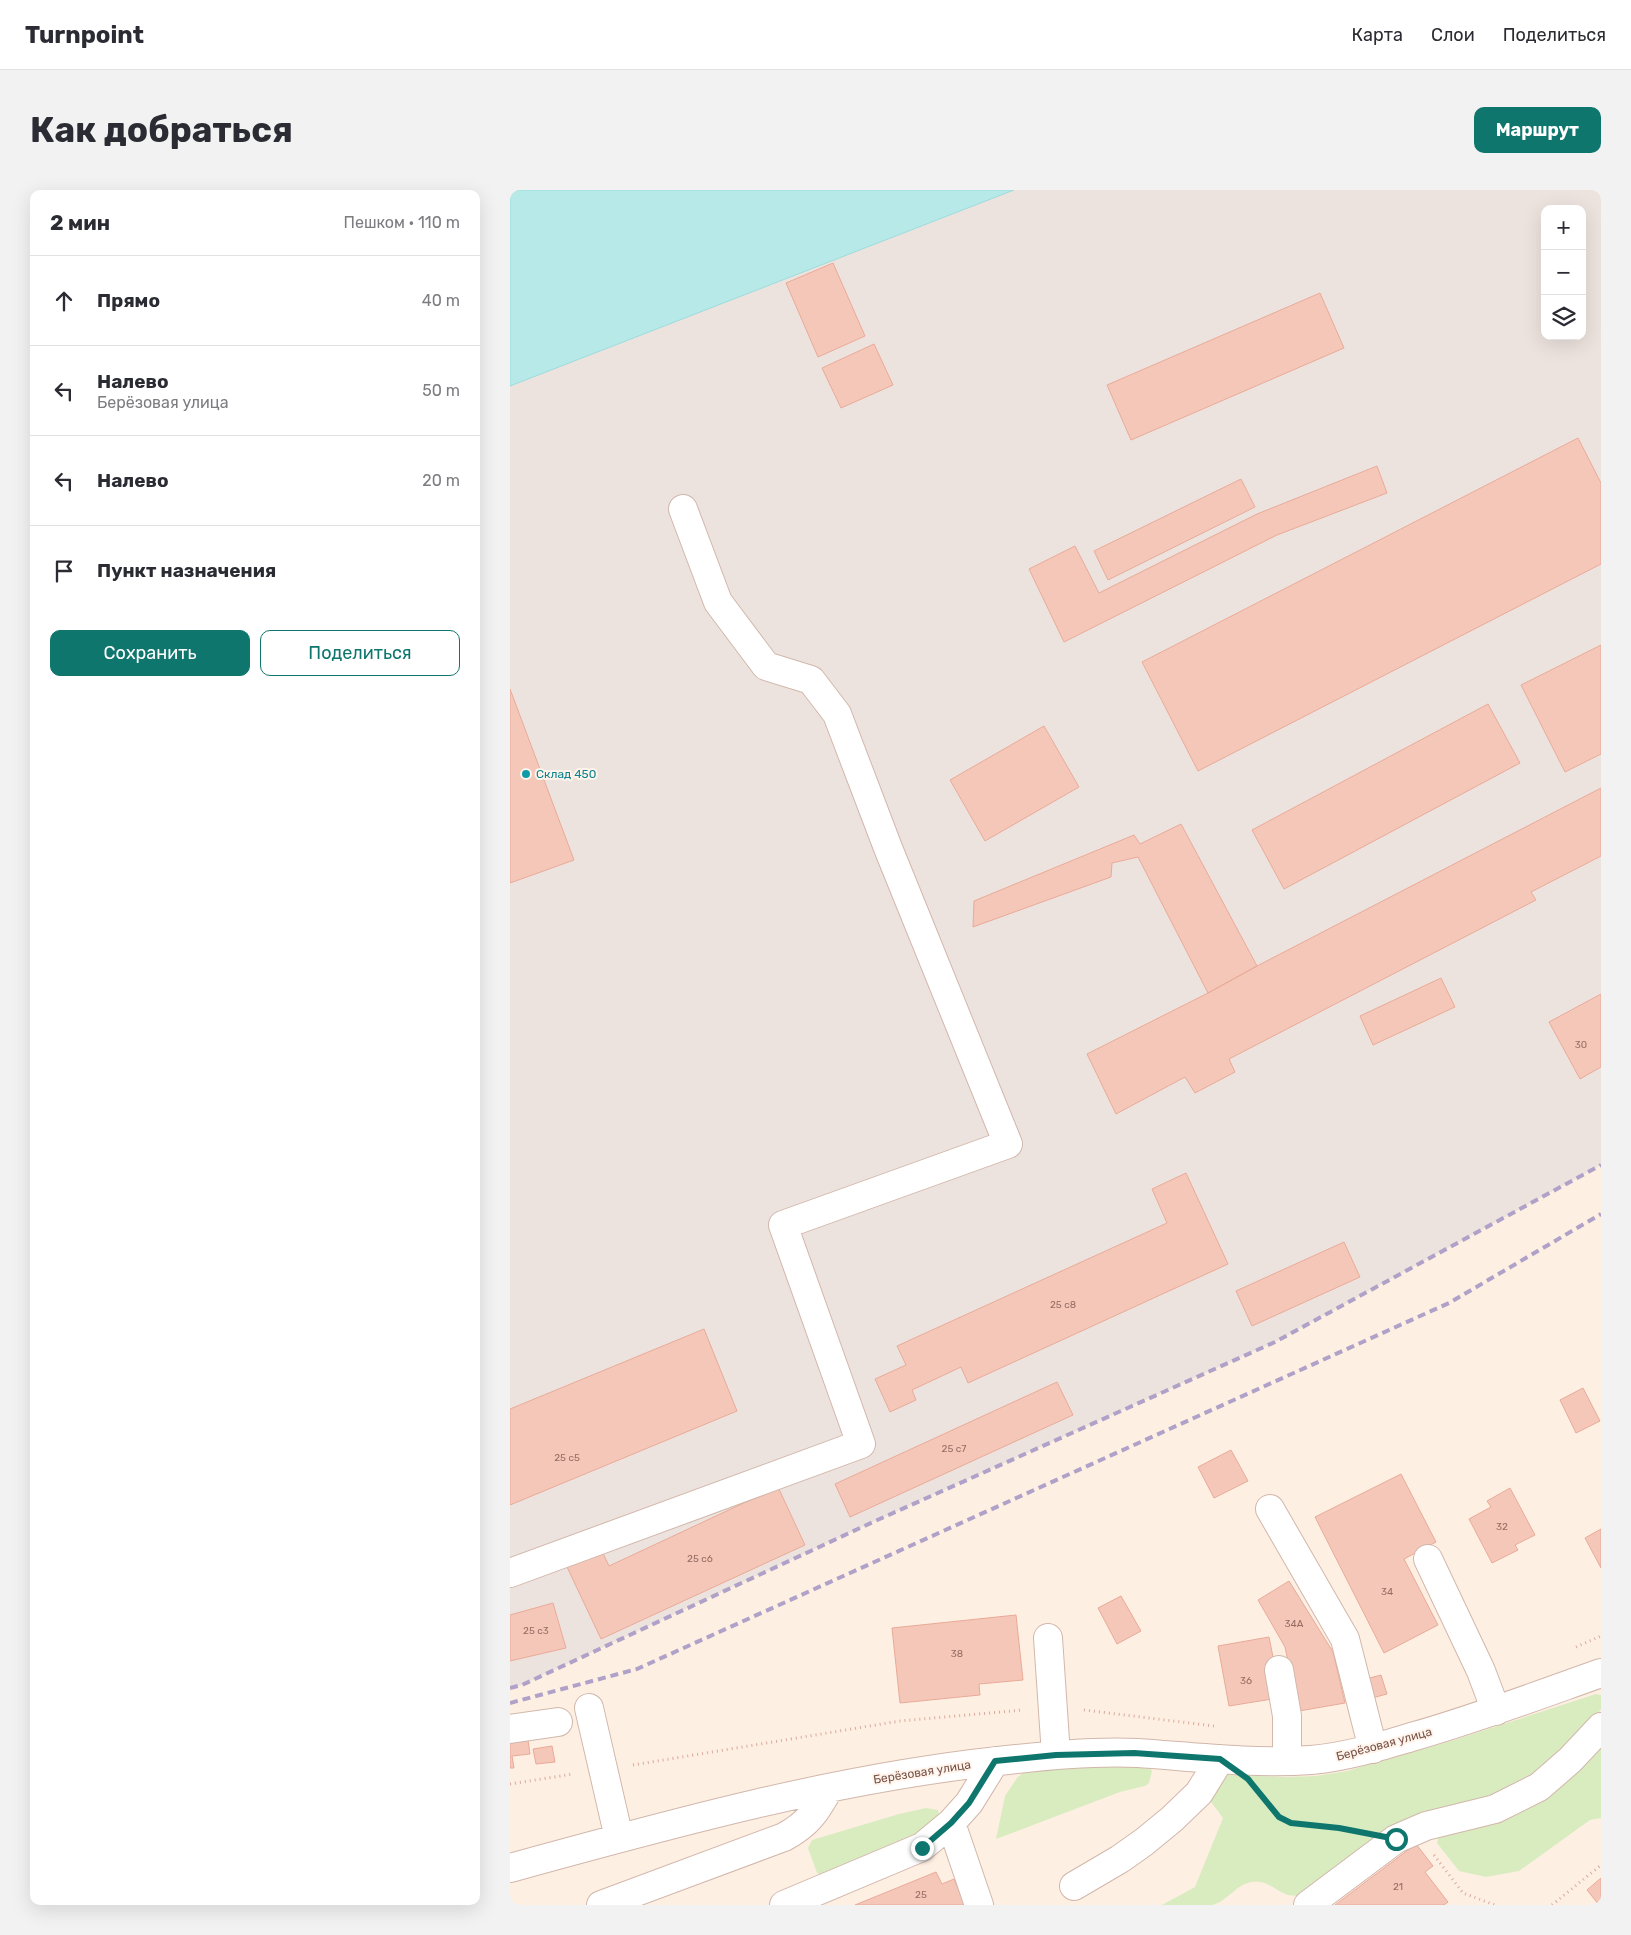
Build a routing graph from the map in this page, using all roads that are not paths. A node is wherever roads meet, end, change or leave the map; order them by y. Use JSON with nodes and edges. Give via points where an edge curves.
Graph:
{"nodes":[{"id":1,"x":683,"y":509,"type":"dead end"},
{"id":2,"x":1270,"y":1509,"type":"dead end"},
{"id":3,"x":1428,"y":1559,"type":"dead end"},
{"id":4,"x":510,"y":1573,"type":"edge"},
{"id":5,"x":1048,"y":1638,"type":"dead end"},
{"id":6,"x":1279,"y":1670,"type":"dead end"},
{"id":7,"x":1601,"y":1673,"type":"edge"},
{"id":8,"x":589,"y":1708,"type":"dead end"},
{"id":9,"x":1496,"y":1711,"type":"junction"},
{"id":10,"x":558,"y":1722,"type":"dead end"},
{"id":11,"x":1601,"y":1727,"type":"edge"},
{"id":12,"x":510,"y":1729,"type":"edge"},
{"id":13,"x":1373,"y":1749,"type":"junction"},
{"id":14,"x":1056,"y":1755,"type":"junction"},
{"id":15,"x":1220,"y":1759,"type":"junction"},
{"id":16,"x":995,"y":1761,"type":"junction"},
{"id":17,"x":1287,"y":1761,"type":"junction"},
{"id":18,"x":829,"y":1788,"type":"junction"},
{"id":19,"x":951,"y":1823,"type":"junction"},
{"id":20,"x":620,"y":1838,"type":"junction"},
{"id":21,"x":510,"y":1868,"type":"edge"},
{"id":22,"x":1074,"y":1886,"type":"dead end"},
{"id":23,"x":601,"y":1905,"type":"edge"},
{"id":24,"x":784,"y":1905,"type":"edge"},
{"id":25,"x":979,"y":1905,"type":"edge"},
{"id":26,"x":1308,"y":1905,"type":"edge"}],
"edges":[{"from":1,"to":4,"type":"street","via":[[718,602],[766,666],[811,680],[837,714],[1008,1144],[783,1225],[861,1444]]},
{"from":2,"to":13,"type":"street","via":[[1345,1638]]},
{"from":3,"to":9,"type":"street","via":[[1481,1671]]},
{"from":5,"to":14,"type":"street"},
{"from":6,"to":17,"type":"street","via":[[1286,1716]]},
{"from":7,"to":9,"type":"street","name":"Берёзовая улица"},
{"from":8,"to":20,"type":"street"},
{"from":9,"to":13,"type":"street","name":"Берёзовая улица"},
{"from":10,"to":12,"type":"street"},
{"from":11,"to":26,"type":"street","via":[[1539,1787],[1495,1809],[1406,1834]]},
{"from":13,"to":17,"type":"street","name":"Берёзовая улица","via":[[1314,1760]]},
{"from":14,"to":15,"type":"street","name":"Берёзовая улица","via":[[1134,1753]]},
{"from":14,"to":16,"type":"street","name":"Берёзовая улица"},
{"from":15,"to":17,"type":"street","name":"Берёзовая улица"},
{"from":15,"to":22,"type":"street","via":[[1199,1793],[1172,1819],[1120,1859]]},
{"from":16,"to":18,"type":"street","name":"Берёзовая улица"},
{"from":16,"to":19,"type":"street","via":[[969,1803]]},
{"from":18,"to":20,"type":"street","name":"Берёзовая улица"},
{"from":18,"to":23,"type":"street","via":[[807,1822],[784,1837]]},
{"from":19,"to":24,"type":"street","via":[[922,1848]]},
{"from":19,"to":25,"type":"street"},
{"from":20,"to":21,"type":"street","name":"Берёзовая улица"}]}
